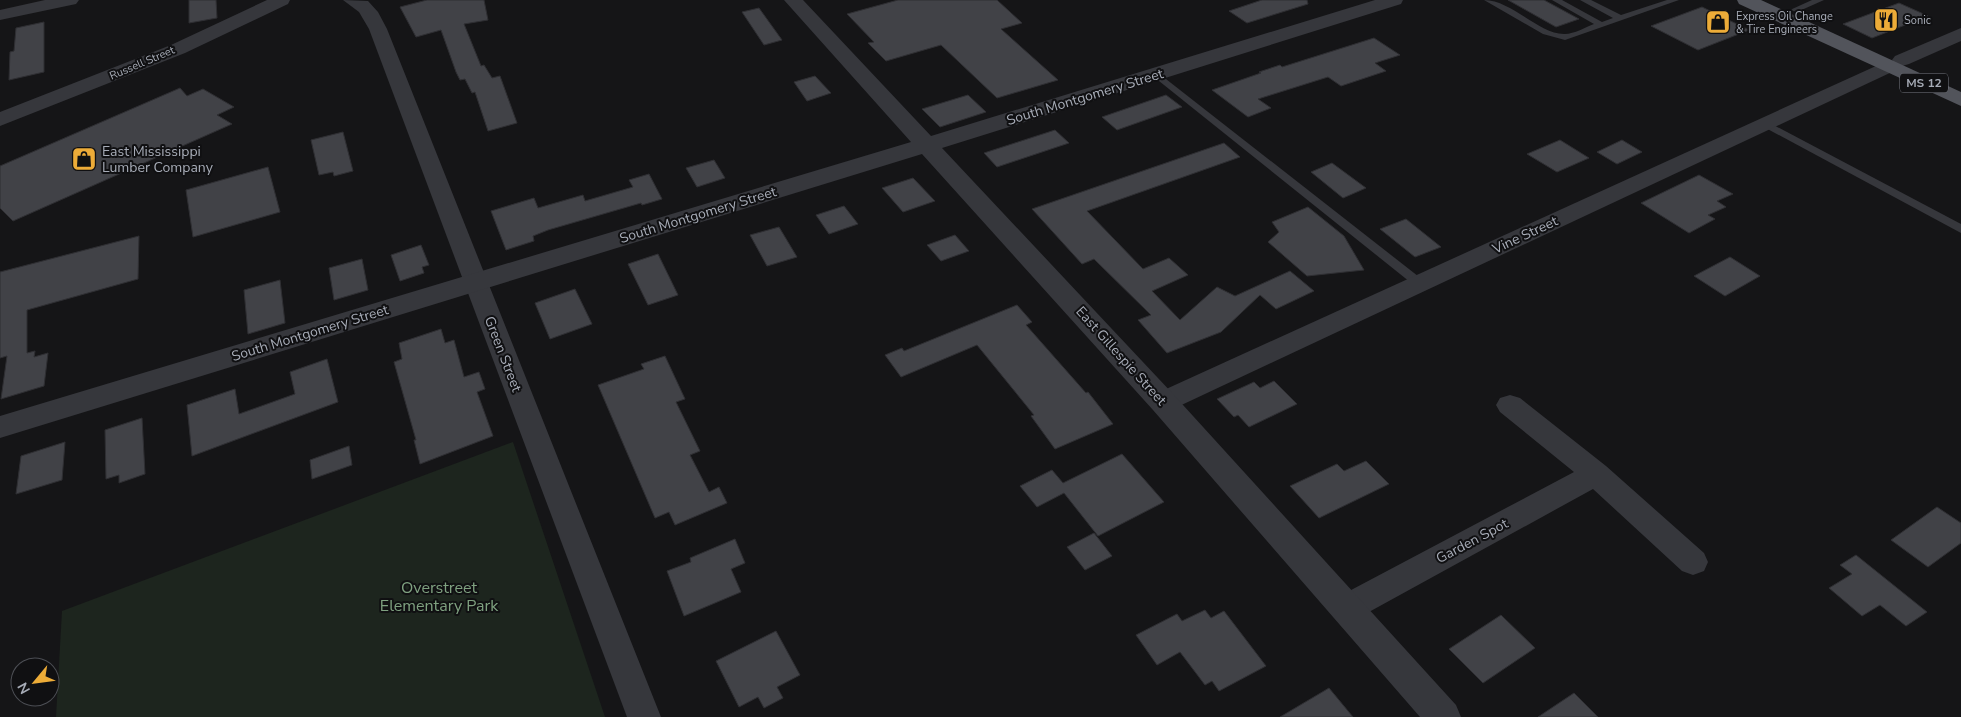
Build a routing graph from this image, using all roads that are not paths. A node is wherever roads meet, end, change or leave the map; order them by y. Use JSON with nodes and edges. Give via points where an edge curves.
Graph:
{"nodes":[{"id":1,"x":70,"y":0,"type":"edge"},
{"id":2,"x":280,"y":0,"type":"edge"},
{"id":3,"x":352,"y":0,"type":"edge"},
{"id":4,"x":793,"y":0,"type":"edge"},
{"id":5,"x":1394,"y":0,"type":"edge"},
{"id":6,"x":1488,"y":0,"type":"edge"},
{"id":7,"x":1556,"y":0,"type":"edge"},
{"id":8,"x":1584,"y":0,"type":"edge"},
{"id":9,"x":1675,"y":0,"type":"edge"},
{"id":10,"x":1746,"y":0,"type":"edge"},
{"id":11,"x":1773,"y":0,"type":"edge"},
{"id":12,"x":1820,"y":0,"type":"edge"},
{"id":13,"x":27,"y":4,"type":"edge"},
{"id":14,"x":1794,"y":10,"type":"junction"},
{"id":15,"x":0,"y":15,"type":"edge"},
{"id":16,"x":1620,"y":18,"type":"junction"},
{"id":17,"x":1602,"y":25,"type":"junction"},
{"id":18,"x":1961,"y":34,"type":"edge"},
{"id":19,"x":1894,"y":64,"type":"junction"},
{"id":20,"x":1157,"y":75,"type":"junction"},
{"id":21,"x":1961,"y":87,"type":"edge"},
{"id":22,"x":1961,"y":100,"type":"edge"},
{"id":23,"x":0,"y":119,"type":"edge"},
{"id":24,"x":1766,"y":124,"type":"junction"},
{"id":25,"x":927,"y":144,"type":"junction"},
{"id":26,"x":1961,"y":229,"type":"edge"},
{"id":27,"x":475,"y":283,"type":"junction"},
{"id":28,"x":1419,"y":284,"type":"junction"},
{"id":29,"x":1163,"y":402,"type":"junction"},
{"id":30,"x":1510,"y":405,"type":"dead end"},
{"id":31,"x":0,"y":427,"type":"edge"},
{"id":32,"x":1596,"y":474,"type":"junction"},
{"id":33,"x":1693,"y":562,"type":"dead end"},
{"id":34,"x":1347,"y":608,"type":"junction"},
{"id":35,"x":644,"y":717,"type":"edge"},
{"id":36,"x":1443,"y":717,"type":"edge"}],
"edges":[{"from":1,"to":13,"type":"street"},
{"from":2,"to":23,"type":"street","name":"Russell Street","via":[[173,50]]},
{"from":3,"to":27,"type":"street","name":"Green Street","via":[[368,9],[378,29]]},
{"from":4,"to":25,"type":"street","name":"East Gillespie Street"},
{"from":5,"to":20,"type":"street","name":"South Montgomery Street"},
{"from":6,"to":17,"type":"lane","via":[[1556,36],[1565,37]]},
{"from":7,"to":17,"type":"lane"},
{"from":8,"to":16,"type":"lane"},
{"from":9,"to":16,"type":"lane"},
{"from":10,"to":19,"type":"main road","number":"MS 12"},
{"from":11,"to":14,"type":"main road","name":"MS 12","number":"MS 12"},
{"from":12,"to":14,"type":"lane"},
{"from":13,"to":15,"type":"street"},
{"from":14,"to":19,"type":"main road","name":"MS 12","number":"MS 12"},
{"from":16,"to":17,"type":"lane"},
{"from":18,"to":19,"type":"street","name":"Vine Street"},
{"from":19,"to":21,"type":"main road","name":"MS 12","number":"MS 12"},
{"from":19,"to":22,"type":"main road","number":"MS 12"},
{"from":19,"to":24,"type":"street","name":"Vine Street"},
{"from":20,"to":25,"type":"street","name":"South Montgomery Street"},
{"from":20,"to":28,"type":"lane"},
{"from":24,"to":26,"type":"lane"},
{"from":24,"to":28,"type":"street","name":"Vine Street"},
{"from":25,"to":27,"type":"street","name":"South Montgomery Street"},
{"from":25,"to":29,"type":"street","name":"East Gillespie Street"},
{"from":27,"to":31,"type":"street","name":"South Montgomery Street"},
{"from":27,"to":35,"type":"street","name":"Green Street"},
{"from":28,"to":29,"type":"street","name":"Vine Street"},
{"from":29,"to":34,"type":"street","name":"East Gillespie Street"},
{"from":30,"to":32,"type":"street"},
{"from":32,"to":33,"type":"street"},
{"from":32,"to":34,"type":"street","name":"Garden Spot"},
{"from":34,"to":36,"type":"street","name":"East Gillespie Street"}]}
